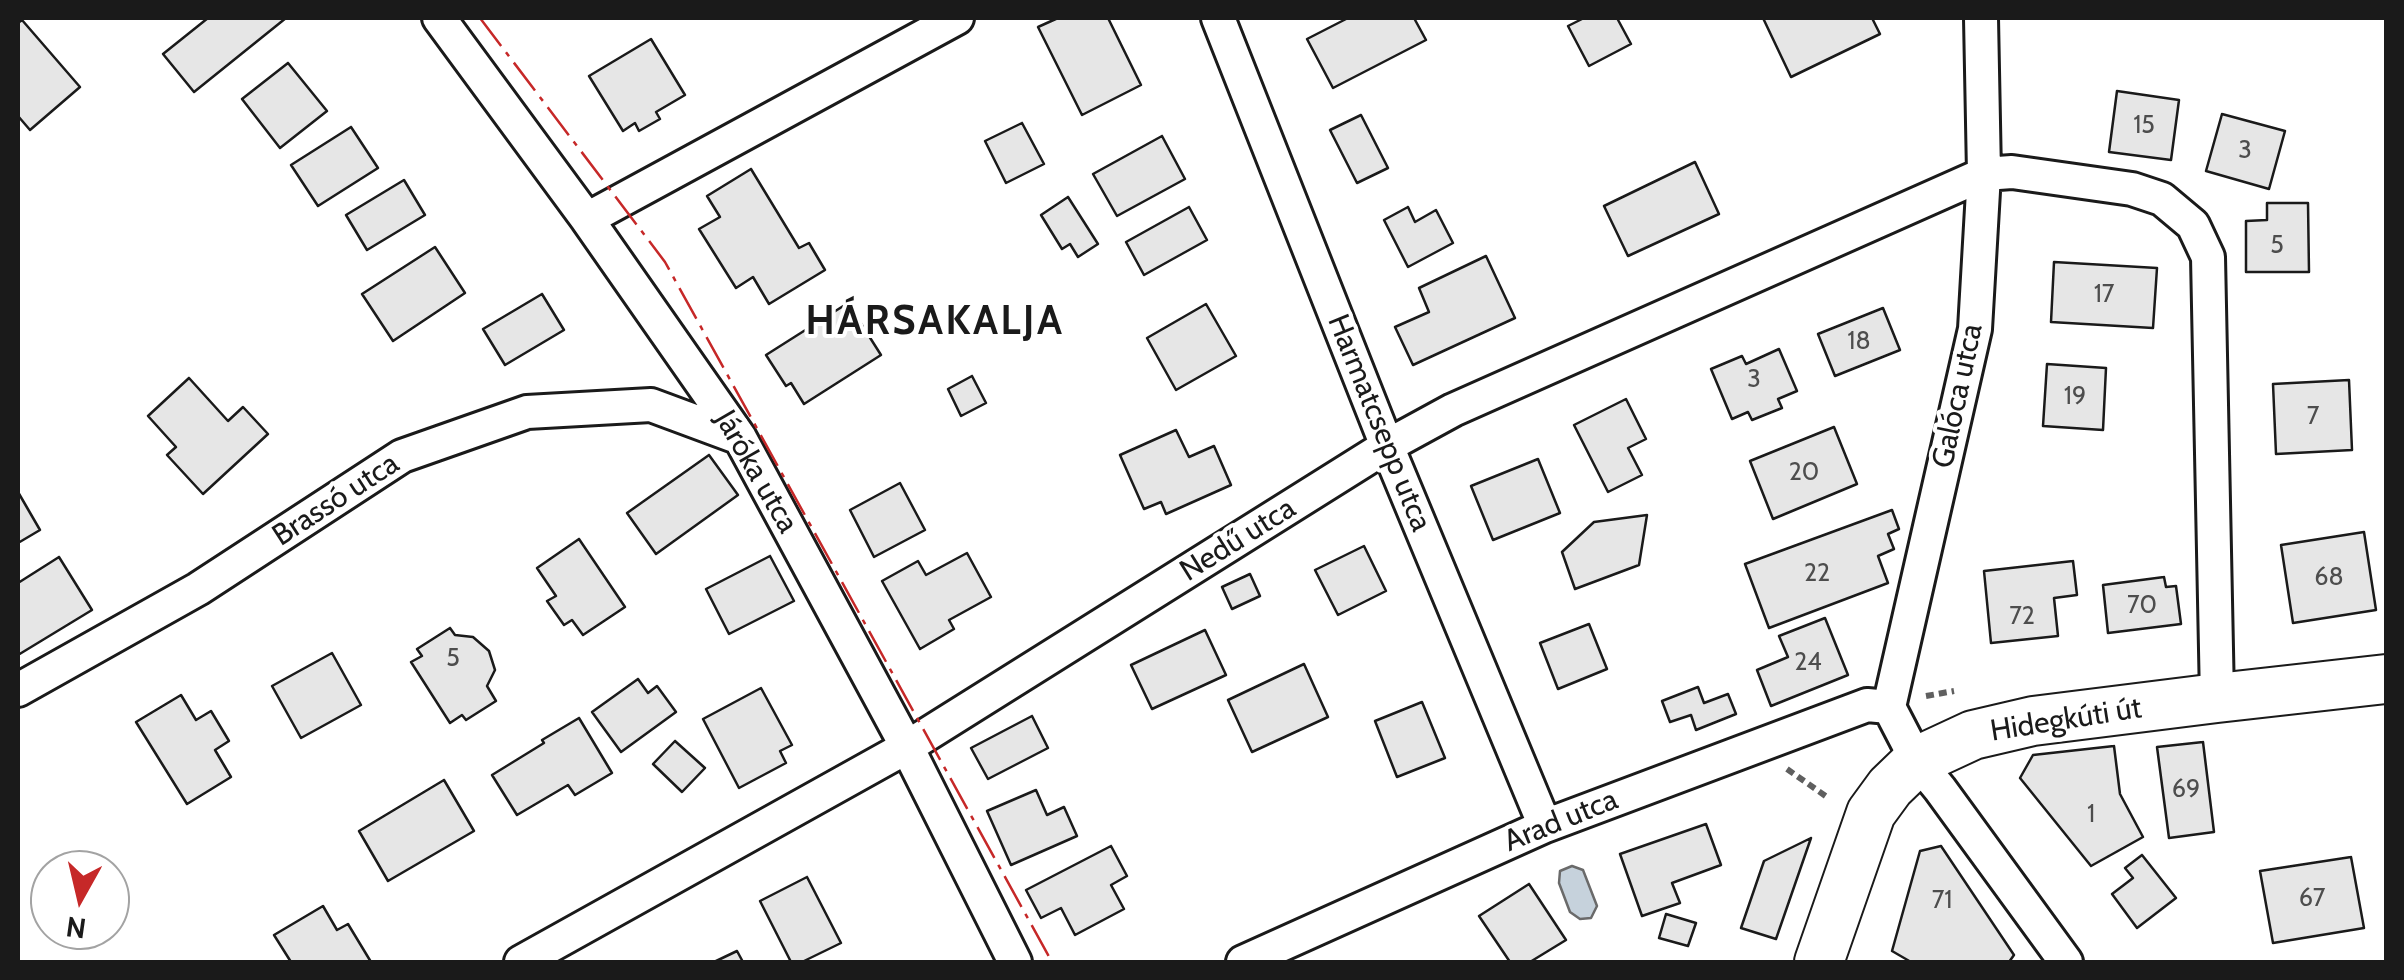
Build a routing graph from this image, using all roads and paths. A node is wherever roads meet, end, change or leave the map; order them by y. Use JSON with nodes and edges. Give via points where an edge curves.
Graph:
{"nodes":[{"id":1,"x":439,"y":18,"type":"edge"},
{"id":2,"x":957,"y":18,"type":"edge"},
{"id":3,"x":1218,"y":18,"type":"edge"},
{"id":4,"x":1981,"y":18,"type":"edge"},
{"id":5,"x":1984,"y":174,"type":"junction"},
{"id":6,"x":586,"y":219,"type":"junction"},
{"id":7,"x":740,"y":438,"type":"junction"},
{"id":8,"x":1388,"y":446,"type":"junction"},
{"id":9,"x":2386,"y":680,"type":"edge"},
{"id":10,"x":18,"y":690,"type":"edge"},
{"id":11,"x":2217,"y":698,"type":"junction"},
{"id":12,"x":1888,"y":707,"type":"junction"},
{"id":13,"x":907,"y":747,"type":"junction"},
{"id":14,"x":1917,"y":761,"type":"junction"},
{"id":15,"x":1778,"y":763,"type":"dead end"},
{"id":16,"x":1827,"y":797,"type":"dead end"},
{"id":17,"x":1545,"y":826,"type":"junction"},
{"id":18,"x":522,"y":962,"type":"edge"},
{"id":19,"x":1015,"y":962,"type":"edge"},
{"id":20,"x":1243,"y":962,"type":"edge"},
{"id":21,"x":1819,"y":962,"type":"edge"},
{"id":22,"x":2066,"y":962,"type":"edge"}],
"edges":[{"from":1,"to":6,"type":"street","name":"Járóka utca"},
{"from":2,"to":6,"type":"street"},
{"from":3,"to":8,"type":"street","name":"Harmatcsepp utca"},
{"from":4,"to":5,"type":"street","name":"Galóca utca"},
{"from":5,"to":8,"type":"street","name":"Nedű utca","via":[[1452,410]]},
{"from":5,"to":11,"type":"street","via":[[2012,172],[2162,199],[2192,226],[2208,257]]},
{"from":5,"to":12,"type":"street","name":"Galóca utca","via":[[1975,330]]},
{"from":6,"to":7,"type":"street","name":"Járóka utca"},
{"from":7,"to":10,"type":"street","name":"Brassó utca","via":[[651,405],[527,412],[402,456],[198,589]]},
{"from":7,"to":13,"type":"street","name":"Járóka utca"},
{"from":8,"to":13,"type":"street","name":"Nedű utca"},
{"from":8,"to":17,"type":"street","name":"Harmatcsepp utca"},
{"from":9,"to":11,"type":"main road","name":"Hidegkúti út"},
{"from":11,"to":14,"type":"main road","name":"Hidegkúti út","via":[[2032,721],[1973,735]]},
{"from":12,"to":14,"type":"street"},
{"from":12,"to":17,"type":"street","name":"Arad utca","via":[[1866,706]]},
{"from":13,"to":18,"type":"street","name":"Nedű utca"},
{"from":13,"to":19,"type":"street","name":"Járóka utca"},
{"from":14,"to":21,"type":"main road","name":"Hidegkúti út","via":[[1871,813]]},
{"from":14,"to":22,"type":"street"},
{"from":15,"to":16,"type":"path"},
{"from":17,"to":20,"type":"street","name":"Arad utca"}]}
